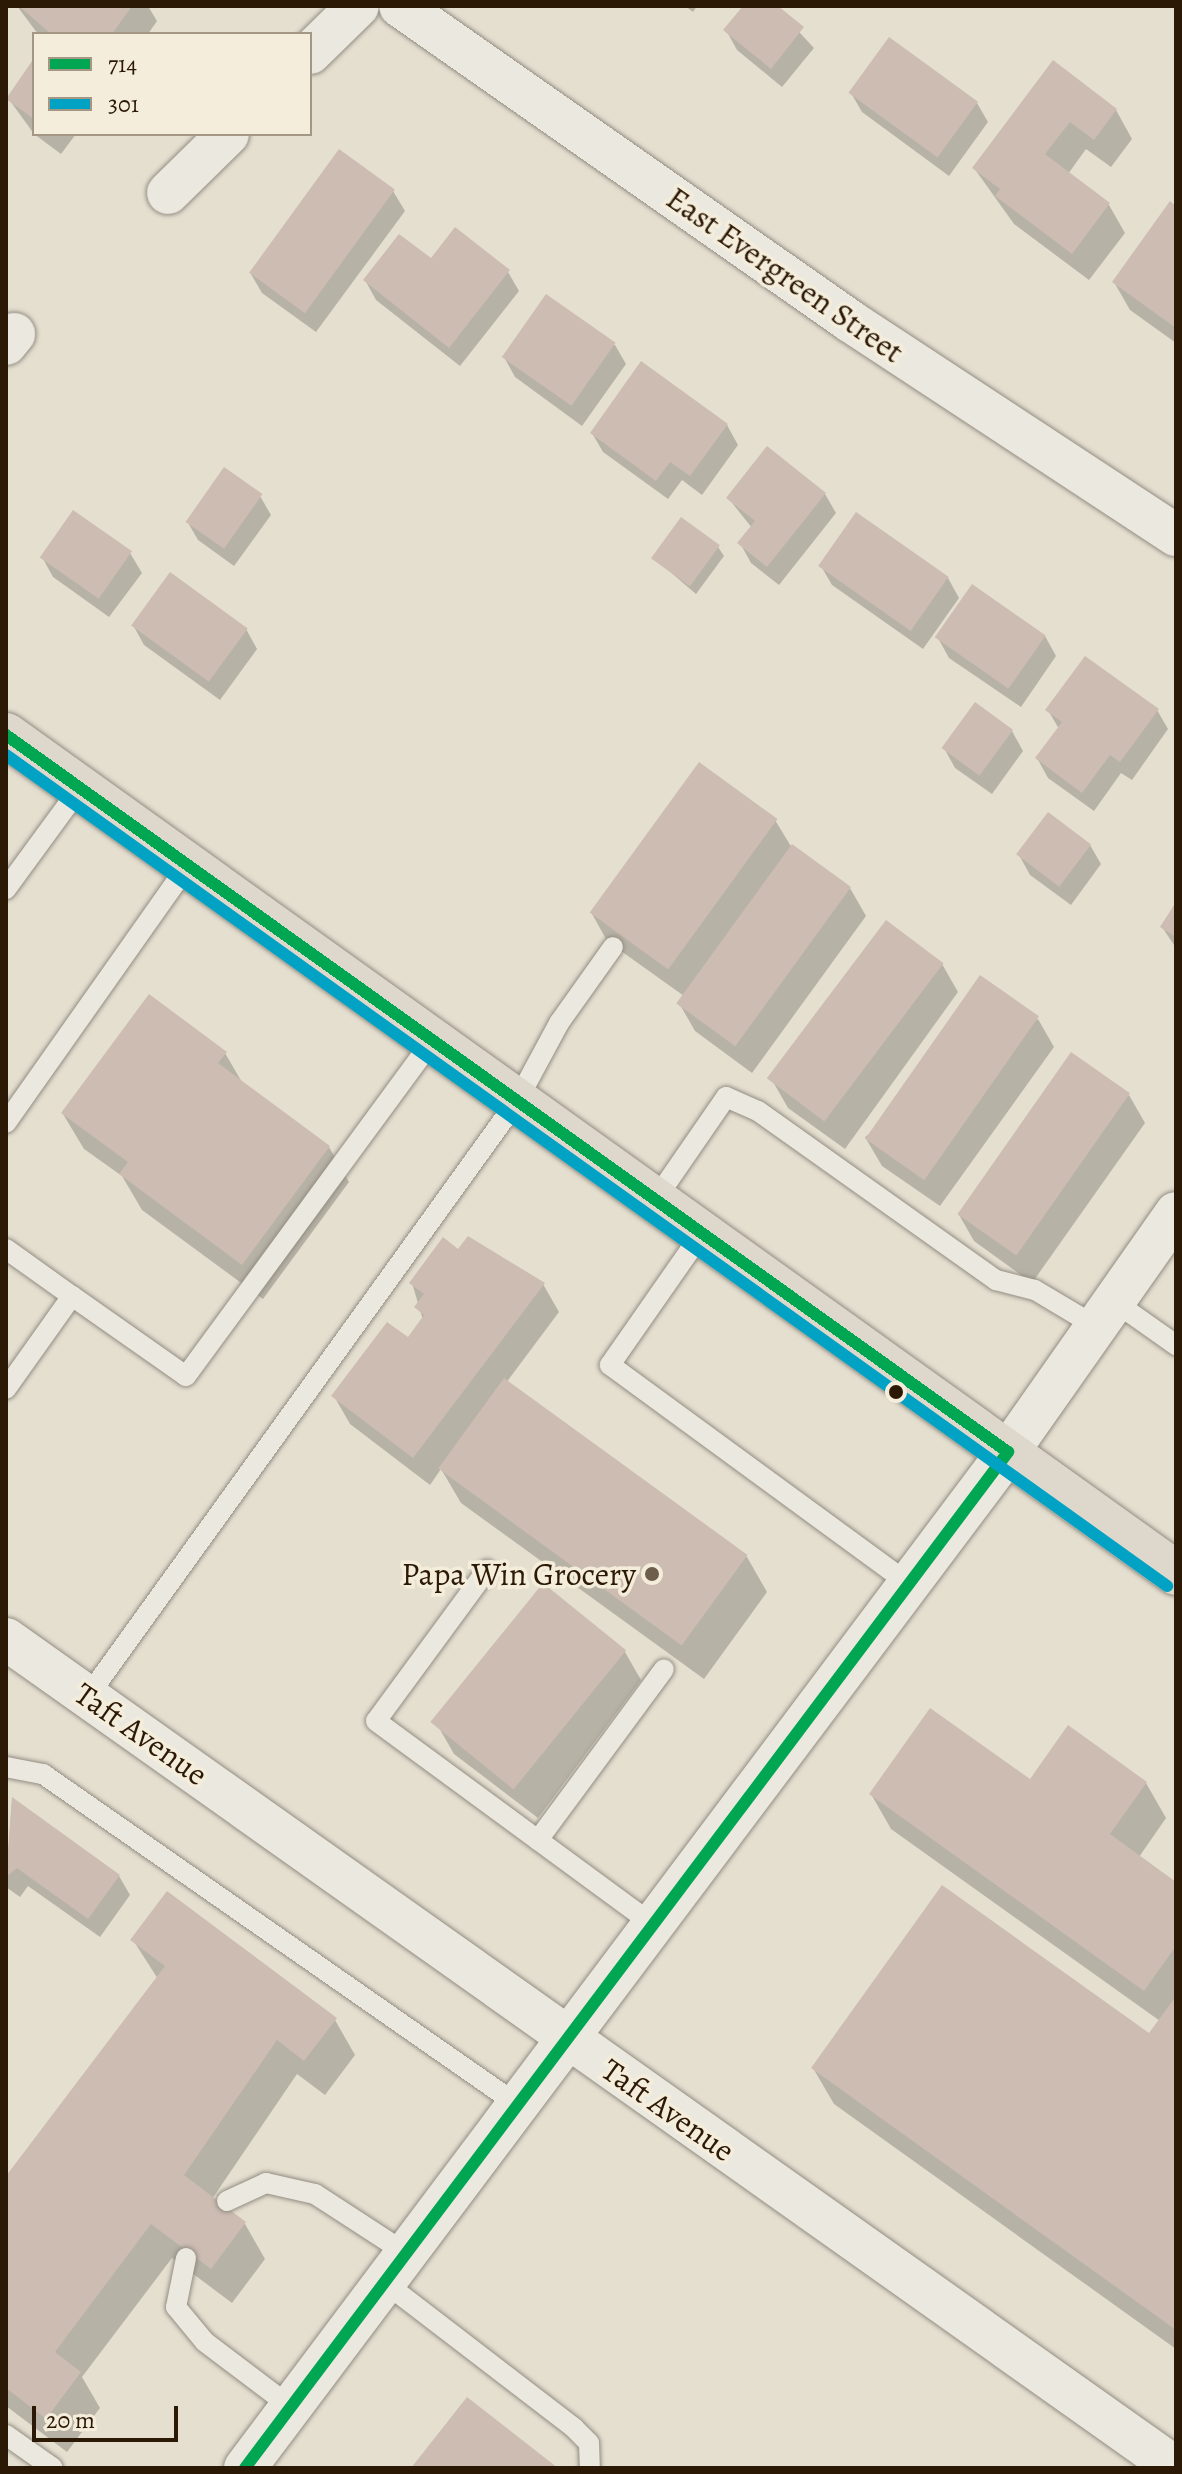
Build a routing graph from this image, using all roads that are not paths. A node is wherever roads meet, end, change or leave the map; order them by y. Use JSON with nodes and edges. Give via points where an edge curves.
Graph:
{"nodes":[{"id":1,"x":358,"y":6,"type":"edge"},
{"id":2,"x":400,"y":6,"type":"edge"},
{"id":3,"x":312,"y":51,"type":"edge"},
{"id":4,"x":226,"y":136,"type":"edge"},
{"id":5,"x":168,"y":193,"type":"dead end"},
{"id":6,"x":1176,"y":535,"type":"edge"},
{"id":7,"x":6,"y":735,"type":"edge"},
{"id":8,"x":80,"y":788,"type":"junction"},
{"id":9,"x":188,"y":865,"type":"junction"},
{"id":10,"x":6,"y":889,"type":"edge"},
{"id":11,"x":613,"y":947,"type":"dead end"},
{"id":12,"x":433,"y":1040,"type":"junction"},
{"id":13,"x":517,"y":1101,"type":"junction"},
{"id":14,"x":6,"y":1123,"type":"edge"},
{"id":15,"x":655,"y":1200,"type":"junction"},
{"id":16,"x":1176,"y":1213,"type":"edge"},
{"id":17,"x":702,"y":1233,"type":"junction"},
{"id":18,"x":6,"y":1249,"type":"edge"},
{"id":19,"x":72,"y":1296,"type":"junction"},
{"id":20,"x":1106,"y":1314,"type":"junction"},
{"id":21,"x":1176,"y":1345,"type":"edge"},
{"id":22,"x":6,"y":1389,"type":"edge"},
{"id":23,"x":1008,"y":1452,"type":"junction"},
{"id":24,"x":487,"y":1570,"type":"dead end"},
{"id":25,"x":1176,"y":1573,"type":"edge"},
{"id":26,"x":908,"y":1583,"type":"junction"},
{"id":27,"x":6,"y":1639,"type":"edge"},
{"id":28,"x":664,"y":1669,"type":"dead end"},
{"id":29,"x":88,"y":1696,"type":"junction"},
{"id":30,"x":6,"y":1767,"type":"edge"},
{"id":31,"x":538,"y":1840,"type":"junction"},
{"id":32,"x":652,"y":1924,"type":"junction"},
{"id":33,"x":569,"y":2039,"type":"junction"},
{"id":34,"x":518,"y":2105,"type":"junction"},
{"id":35,"x":227,"y":2201,"type":"dead end"},
{"id":36,"x":186,"y":2258,"type":"dead end"},
{"id":37,"x":395,"y":2268,"type":"junction"},
{"id":38,"x":291,"y":2407,"type":"junction"},
{"id":39,"x":6,"y":2435,"type":"edge"},
{"id":40,"x":53,"y":2468,"type":"edge"},
{"id":41,"x":245,"y":2468,"type":"edge"},
{"id":42,"x":590,"y":2468,"type":"edge"},
{"id":43,"x":1176,"y":2468,"type":"edge"}],
"edges":[{"from":1,"to":3,"type":"street"},
{"from":2,"to":6,"type":"street","name":"East Evergreen Street","via":[[850,321]]},
{"from":4,"to":5,"type":"street"},
{"from":7,"to":8,"type":"main road"},
{"from":8,"to":9,"type":"main road"},
{"from":8,"to":10,"type":"lane"},
{"from":9,"to":12,"type":"main road"},
{"from":9,"to":14,"type":"lane"},
{"from":11,"to":13,"type":"lane","via":[[559,1023]]},
{"from":12,"to":13,"type":"main road"},
{"from":12,"to":19,"type":"lane","via":[[186,1376]]},
{"from":13,"to":15,"type":"main road"},
{"from":13,"to":29,"type":"lane"},
{"from":15,"to":17,"type":"main road"},
{"from":15,"to":20,"type":"lane","via":[[726,1097],[758,1111],[996,1280]]},
{"from":16,"to":20,"type":"street"},
{"from":17,"to":23,"type":"main road"},
{"from":17,"to":26,"type":"lane","via":[[610,1365]]},
{"from":18,"to":19,"type":"lane"},
{"from":19,"to":22,"type":"lane"},
{"from":20,"to":21,"type":"lane"},
{"from":20,"to":23,"type":"street"},
{"from":23,"to":25,"type":"main road"},
{"from":23,"to":26,"type":"street"},
{"from":24,"to":31,"type":"lane","via":[[376,1721]]},
{"from":26,"to":32,"type":"street"},
{"from":27,"to":29,"type":"street","name":"Taft Avenue"},
{"from":28,"to":31,"type":"lane"},
{"from":29,"to":33,"type":"street","name":"Taft Avenue"},
{"from":30,"to":34,"type":"lane","via":[[43,1774]]},
{"from":31,"to":32,"type":"lane"},
{"from":32,"to":33,"type":"street"},
{"from":33,"to":34,"type":"street"},
{"from":33,"to":43,"type":"street","name":"Taft Avenue"},
{"from":34,"to":37,"type":"street"},
{"from":35,"to":37,"type":"lane","via":[[266,2183],[315,2194]]},
{"from":36,"to":38,"type":"lane","via":[[176,2307],[205,2342]]},
{"from":37,"to":38,"type":"street"},
{"from":37,"to":42,"type":"lane","via":[[589,2443]]},
{"from":38,"to":41,"type":"street"},
{"from":39,"to":40,"type":"lane"}]}
